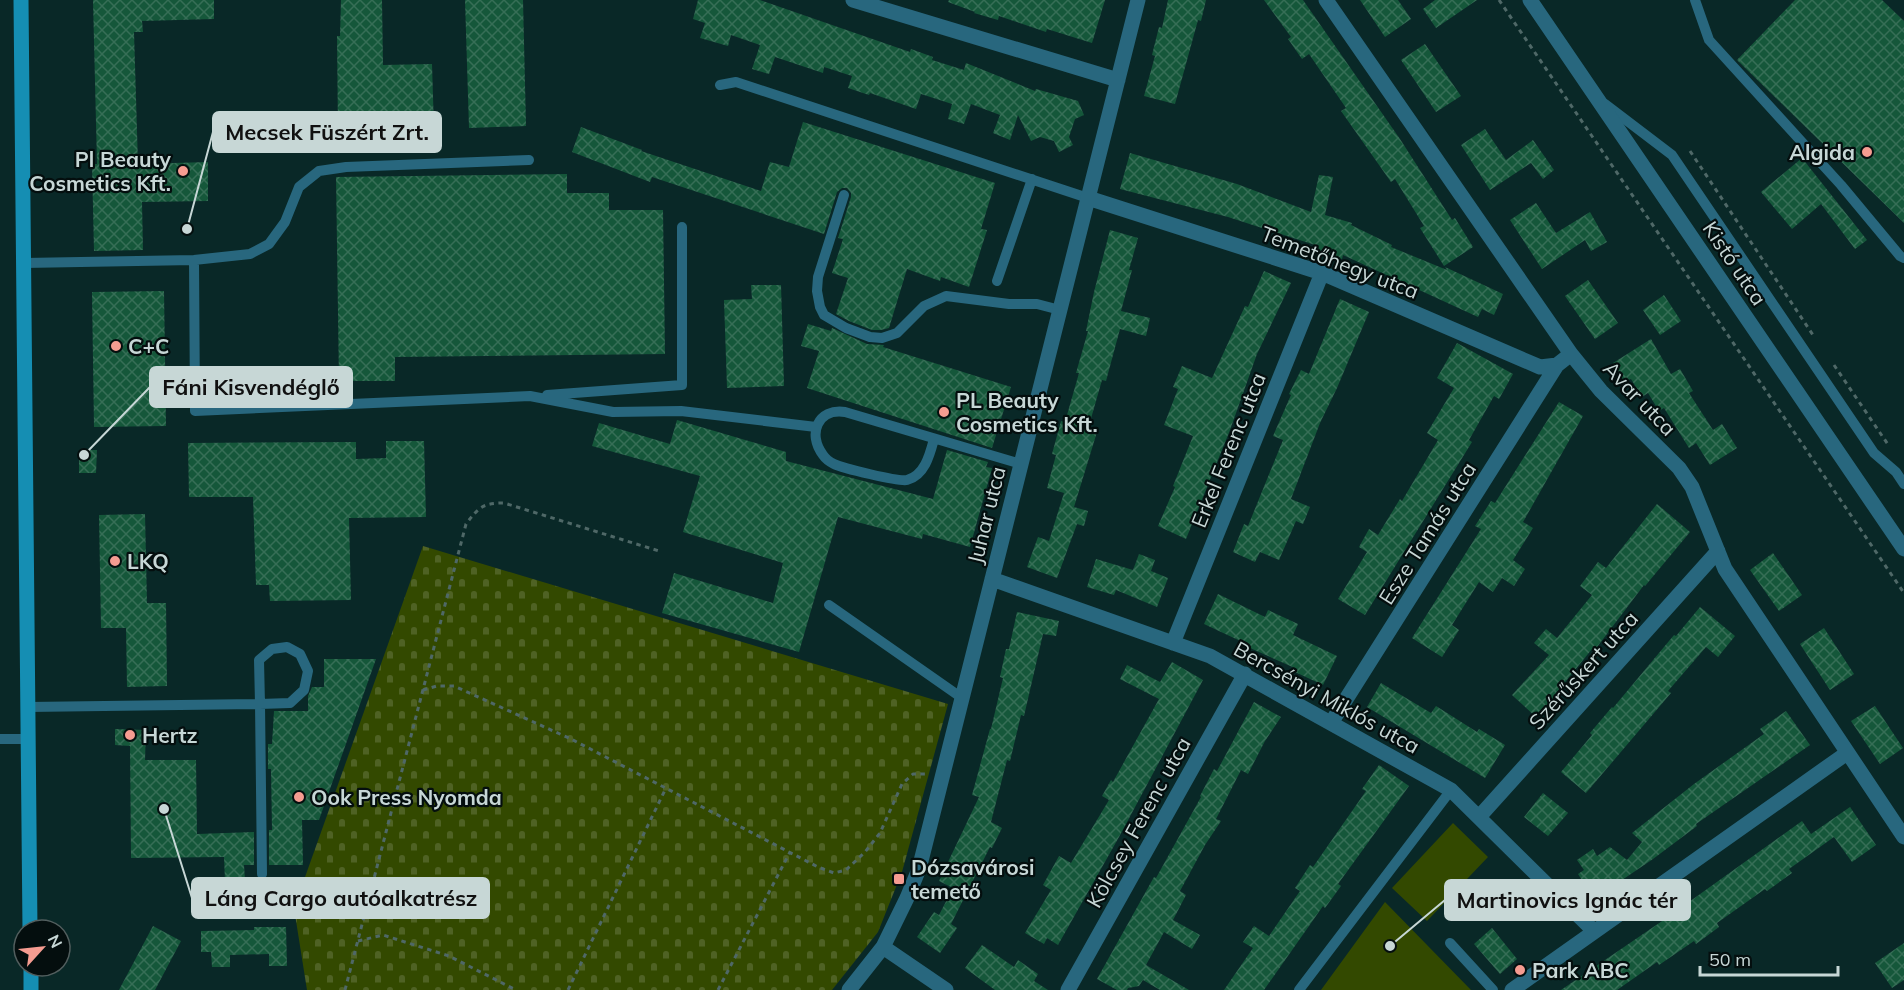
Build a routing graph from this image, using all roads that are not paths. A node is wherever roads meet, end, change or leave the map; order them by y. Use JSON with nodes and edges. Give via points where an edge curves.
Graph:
{"nodes":[{"id":1,"x":21,"y":0,"type":"edge"},
{"id":2,"x":853,"y":0,"type":"edge"},
{"id":3,"x":1138,"y":0,"type":"edge"},
{"id":4,"x":1326,"y":0,"type":"edge"},
{"id":5,"x":1530,"y":0,"type":"edge"},
{"id":6,"x":1695,"y":0,"type":"edge"},
{"id":7,"x":1118,"y":80,"type":"junction"},
{"id":8,"x":720,"y":85,"type":"dead end"},
{"id":9,"x":1598,"y":98,"type":"junction"},
{"id":10,"x":529,"y":160,"type":"dead end"},
{"id":11,"x":1032,"y":179,"type":"junction"},
{"id":12,"x":844,"y":195,"type":"dead end"},
{"id":13,"x":1088,"y":198,"type":"junction"},
{"id":14,"x":682,"y":227,"type":"dead end"},
{"id":15,"x":1904,"y":258,"type":"edge"},
{"id":16,"x":194,"y":260,"type":"junction"},
{"id":17,"x":24,"y":263,"type":"junction"},
{"id":18,"x":1322,"y":273,"type":"junction"},
{"id":19,"x":997,"y":281,"type":"dead end"},
{"id":20,"x":1060,"y":310,"type":"junction"},
{"id":21,"x":1571,"y":354,"type":"junction"},
{"id":22,"x":1557,"y":365,"type":"junction"},
{"id":23,"x":530,"y":396,"type":"junction"},
{"id":24,"x":816,"y":427,"type":"junction"},
{"id":25,"x":934,"y":439,"type":"junction"},
{"id":26,"x":1021,"y":464,"type":"junction"},
{"id":27,"x":1904,"y":484,"type":"edge"},
{"id":28,"x":1904,"y":549,"type":"edge"},
{"id":29,"x":1718,"y":551,"type":"junction"},
{"id":30,"x":992,"y":579,"type":"junction"},
{"id":31,"x":829,"y":605,"type":"dead end"},
{"id":32,"x":1173,"y":643,"type":"junction"},
{"id":33,"x":1245,"y":674,"type":"junction"},
{"id":34,"x":962,"y":698,"type":"junction"},
{"id":35,"x":260,"y":704,"type":"junction"},
{"id":36,"x":28,"y":707,"type":"junction"},
{"id":37,"x":1331,"y":723,"type":"junction"},
{"id":38,"x":28,"y":739,"type":"junction"},
{"id":39,"x":0,"y":740,"type":"edge"},
{"id":40,"x":1846,"y":753,"type":"junction"},
{"id":41,"x":1451,"y":790,"type":"junction"},
{"id":42,"x":1479,"y":817,"type":"junction"},
{"id":43,"x":1904,"y":837,"type":"edge"},
{"id":44,"x":262,"y":874,"type":"dead end"},
{"id":45,"x":30,"y":918,"type":"edge"},
{"id":46,"x":1594,"y":931,"type":"junction"},
{"id":47,"x":1450,"y":943,"type":"dead end"},
{"id":48,"x":883,"y":947,"type":"junction"},
{"id":49,"x":849,"y":990,"type":"edge"},
{"id":50,"x":946,"y":990,"type":"edge"},
{"id":51,"x":1068,"y":990,"type":"edge"},
{"id":52,"x":1299,"y":990,"type":"edge"},
{"id":53,"x":1493,"y":990,"type":"edge"},
{"id":54,"x":1512,"y":990,"type":"edge"}],
"edges":[{"from":1,"to":17,"type":"main road"},
{"from":2,"to":7,"type":"street"},
{"from":3,"to":7,"type":"street","name":"Juhar utca"},
{"from":4,"to":21,"type":"street","name":"Avar utca"},
{"from":5,"to":9,"type":"street","name":"Kistó utca"},
{"from":6,"to":15,"type":"lane","via":[[1709,40]]},
{"from":7,"to":13,"type":"street","name":"Juhar utca"},
{"from":8,"to":11,"type":"lane","via":[[736,82]]},
{"from":9,"to":27,"type":"lane","via":[[1672,155],[1874,453]]},
{"from":9,"to":28,"type":"street","name":"Kistó utca"},
{"from":10,"to":16,"type":"lane","via":[[319,171],[299,187],[285,222],[269,244],[250,254]]},
{"from":11,"to":13,"type":"lane"},
{"from":11,"to":19,"type":"lane"},
{"from":12,"to":20,"type":"lane","via":[[817,291],[824,315],[835,322],[882,338],[897,333],[924,306],[946,296],[1037,304]]},
{"from":13,"to":18,"type":"street","name":"Temetőhegy utca"},
{"from":13,"to":20,"type":"street","name":"Juhar utca"},
{"from":14,"to":23,"type":"lane","via":[[682,384]]},
{"from":16,"to":17,"type":"lane"},
{"from":16,"to":23,"type":"lane","via":[[195,411]]},
{"from":17,"to":36,"type":"main road"},
{"from":18,"to":22,"type":"street","name":"Temetőhegy utca","via":[[1540,367]]},
{"from":18,"to":32,"type":"street","name":"Erkel Ferenc utca"},
{"from":20,"to":26,"type":"street","name":"Juhar utca"},
{"from":21,"to":22,"type":"street"},
{"from":21,"to":29,"type":"street","name":"Avar utca","via":[[1601,391],[1680,468],[1692,487]]},
{"from":22,"to":37,"type":"street","name":"Esze Tamás utca"},
{"from":23,"to":24,"type":"lane","via":[[613,412],[681,411]]},
{"from":24,"to":25,"type":"lane","via":[[823,416],[837,410]]},
{"from":24,"to":25,"type":"lane","via":[[822,454],[835,464],[899,480],[914,477],[925,465]]},
{"from":25,"to":26,"type":"lane"},
{"from":26,"to":30,"type":"street","name":"Juhar utca"},
{"from":29,"to":40,"type":"street","name":"Avar utca","via":[[1725,569]]},
{"from":29,"to":42,"type":"street","name":"Szérűskert utca"},
{"from":30,"to":32,"type":"street","name":"Bercsényi Miklós utca"},
{"from":30,"to":34,"type":"street","name":"Juhar utca"},
{"from":31,"to":34,"type":"lane"},
{"from":32,"to":33,"type":"street","name":"Bercsényi Miklós utca"},
{"from":33,"to":37,"type":"street","name":"Bercsényi Miklós utca"},
{"from":33,"to":51,"type":"street","name":"Kölcsey Ferenc utca"},
{"from":34,"to":48,"type":"street","name":"Juhar utca","via":[[919,869]]},
{"from":35,"to":35,"type":"lane","via":[[290,703],[304,690],[308,671],[300,654],[287,647],[272,649],[259,660]]},
{"from":35,"to":36,"type":"lane"},
{"from":35,"to":44,"type":"lane"},
{"from":36,"to":38,"type":"main road"},
{"from":37,"to":41,"type":"street","name":"Bercsényi Miklós utca"},
{"from":38,"to":39,"type":"lane"},
{"from":38,"to":45,"type":"main road"},
{"from":40,"to":43,"type":"street","name":"Avar utca"},
{"from":40,"to":46,"type":"street"},
{"from":41,"to":42,"type":"street","name":"Bercsényi Miklós utca"},
{"from":41,"to":52,"type":"lane"},
{"from":42,"to":46,"type":"street","name":"Bercsényi Miklós utca"},
{"from":46,"to":54,"type":"street"},
{"from":47,"to":53,"type":"lane"},
{"from":48,"to":49,"type":"street","name":"Juhar utca"},
{"from":48,"to":50,"type":"street"}]}
